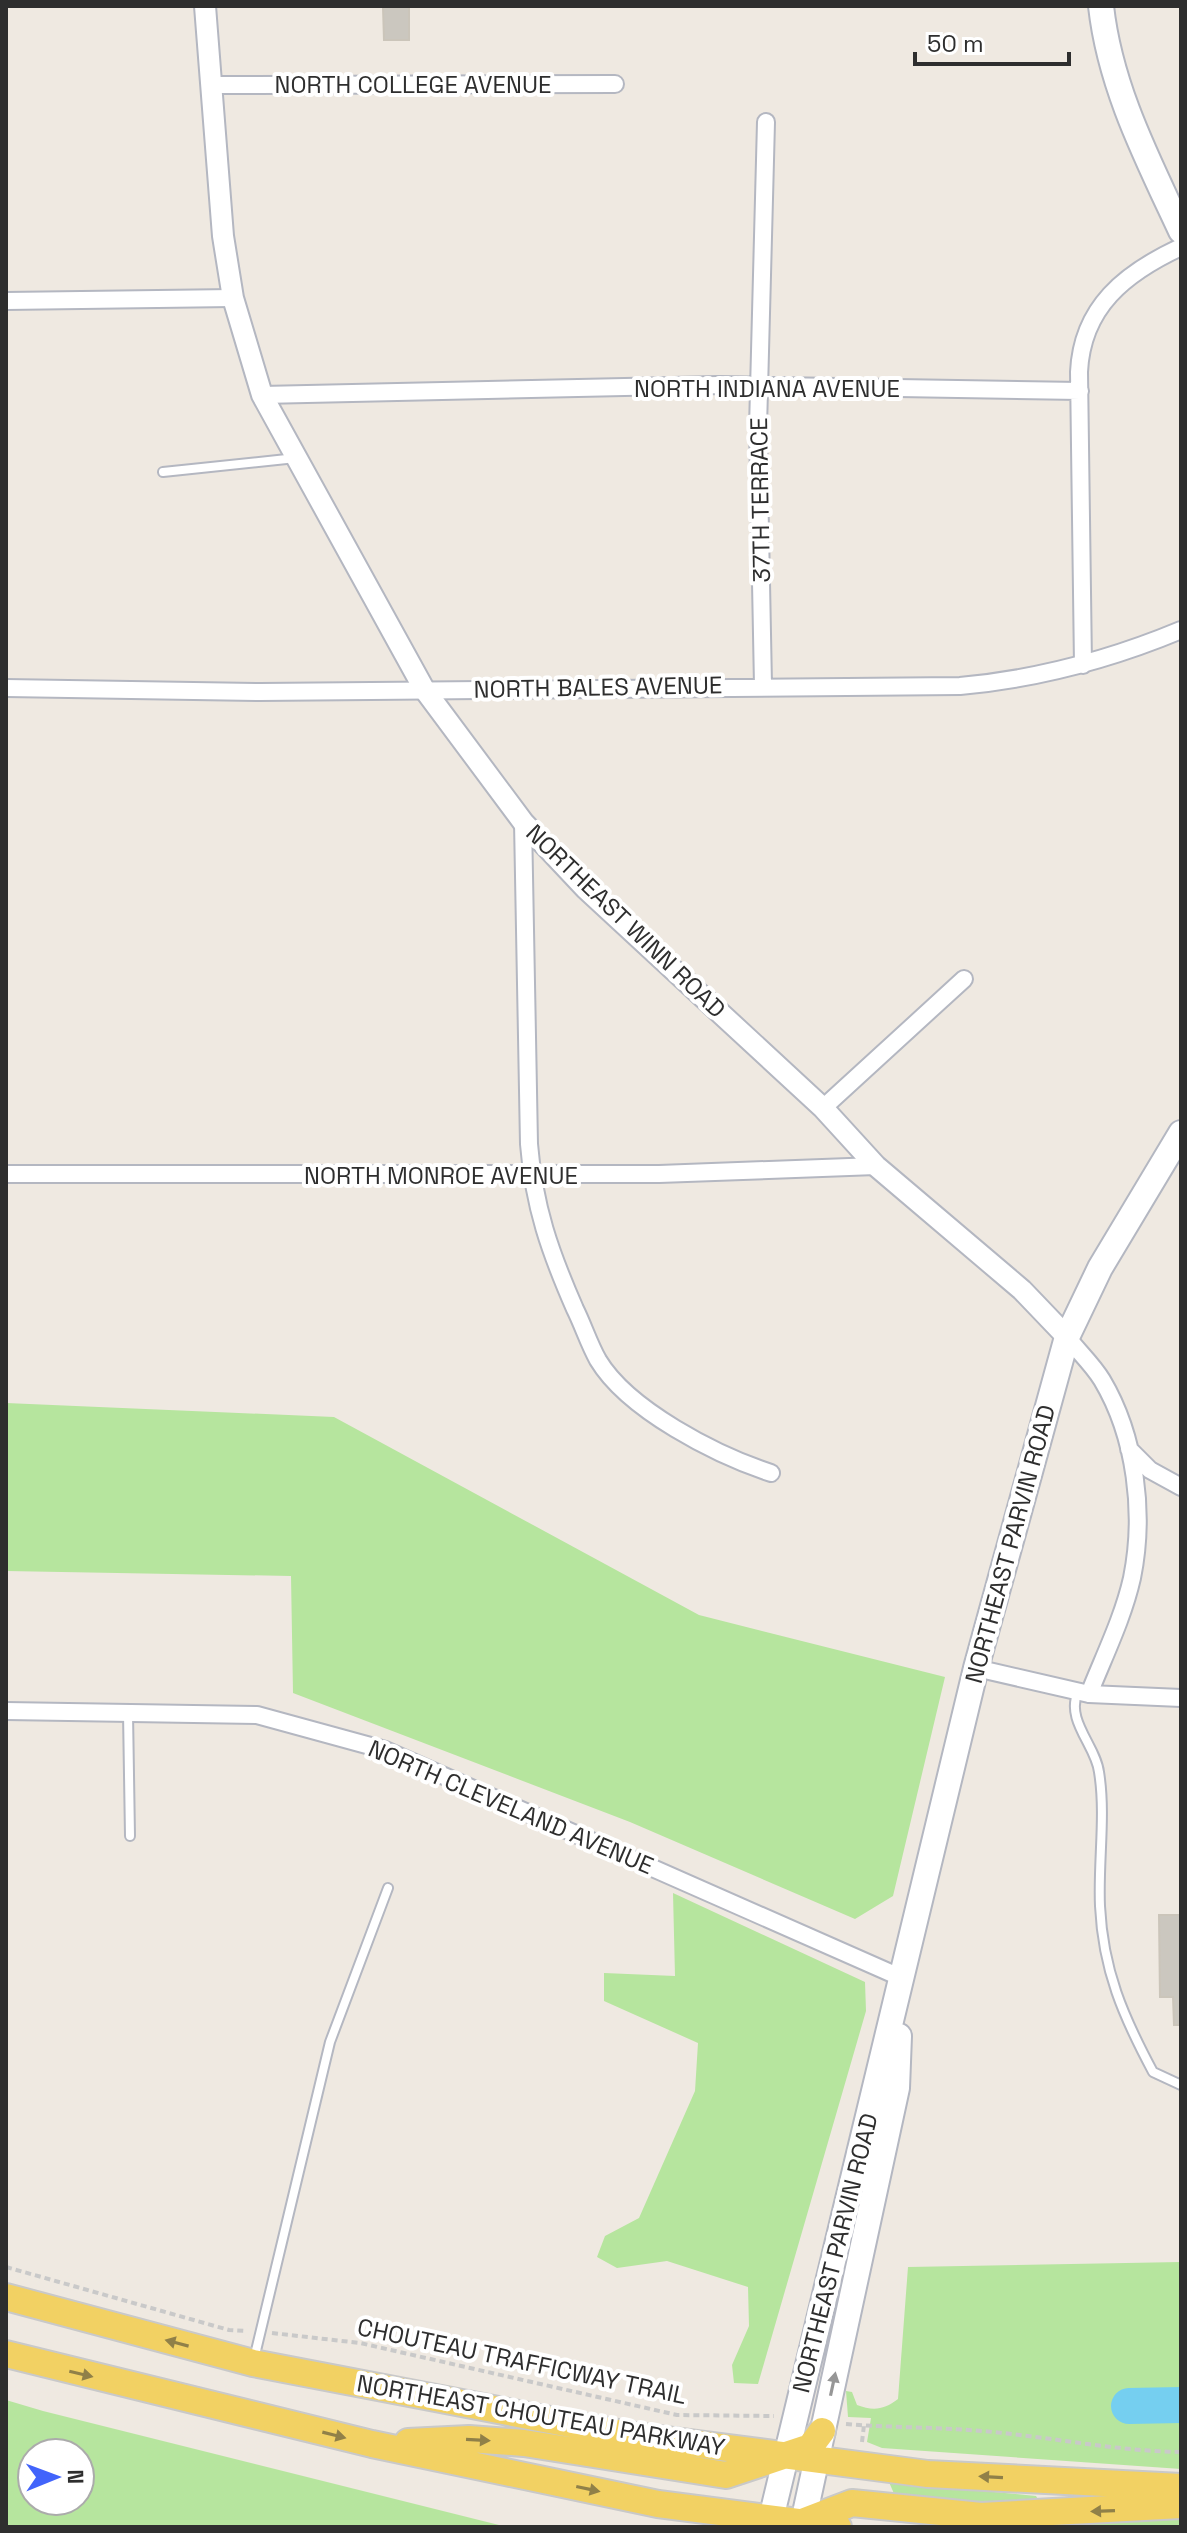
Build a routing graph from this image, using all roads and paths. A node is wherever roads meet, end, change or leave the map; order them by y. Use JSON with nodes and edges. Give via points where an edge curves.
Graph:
{"nodes":[{"id":1,"x":205,"y":6,"type":"edge"},
{"id":2,"x":1101,"y":6,"type":"edge"},
{"id":3,"x":615,"y":84,"type":"dead end"},
{"id":4,"x":212,"y":85,"type":"junction"},
{"id":5,"x":766,"y":122,"type":"dead end"},
{"id":6,"x":1181,"y":231,"type":"edge"},
{"id":7,"x":1181,"y":247,"type":"edge"},
{"id":8,"x":233,"y":298,"type":"junction"},
{"id":9,"x":6,"y":301,"type":"edge"},
{"id":10,"x":759,"y":386,"type":"junction"},
{"id":11,"x":1080,"y":391,"type":"junction"},
{"id":12,"x":262,"y":395,"type":"junction"},
{"id":13,"x":297,"y":458,"type":"junction"},
{"id":14,"x":163,"y":472,"type":"dead end"},
{"id":15,"x":1181,"y":630,"type":"edge"},
{"id":16,"x":1083,"y":665,"type":"junction"},
{"id":17,"x":763,"y":685,"type":"junction"},
{"id":18,"x":6,"y":688,"type":"edge"},
{"id":19,"x":424,"y":689,"type":"junction"},
{"id":20,"x":523,"y":822,"type":"junction"},
{"id":21,"x":964,"y":979,"type":"dead end"},
{"id":22,"x":823,"y":1108,"type":"junction"},
{"id":23,"x":1181,"y":1133,"type":"edge"},
{"id":24,"x":876,"y":1166,"type":"junction"},
{"id":25,"x":6,"y":1174,"type":"edge"},
{"id":26,"x":531,"y":1175,"type":"junction"},
{"id":27,"x":1067,"y":1337,"type":"junction"},
{"id":28,"x":1129,"y":1449,"type":"junction"},
{"id":29,"x":771,"y":1473,"type":"dead end"},
{"id":30,"x":1181,"y":1487,"type":"edge"},
{"id":31,"x":976,"y":1668,"type":"junction"},
{"id":32,"x":1084,"y":1693,"type":"junction"},
{"id":33,"x":1181,"y":1698,"type":"edge"},
{"id":34,"x":128,"y":1710,"type":"junction"},
{"id":35,"x":6,"y":1711,"type":"edge"},
{"id":36,"x":130,"y":1836,"type":"dead end"},
{"id":37,"x":388,"y":1888,"type":"dead end"},
{"id":38,"x":902,"y":1978,"type":"junction"},
{"id":39,"x":1181,"y":2085,"type":"edge"},
{"id":40,"x":6,"y":2267,"type":"edge"},
{"id":41,"x":6,"y":2297,"type":"edge"},
{"id":42,"x":261,"y":2332,"type":"junction"},
{"id":43,"x":6,"y":2354,"type":"edge"},
{"id":44,"x":253,"y":2363,"type":"junction"},
{"id":45,"x":795,"y":2417,"type":"junction"},
{"id":46,"x":823,"y":2426,"type":"junction"},
{"id":47,"x":372,"y":2444,"type":"junction"},
{"id":48,"x":1181,"y":2452,"type":"edge"},
{"id":49,"x":786,"y":2456,"type":"junction"},
{"id":50,"x":816,"y":2460,"type":"junction"},
{"id":51,"x":1181,"y":2487,"type":"edge"},
{"id":52,"x":1181,"y":2505,"type":"edge"},
{"id":53,"x":787,"y":2524,"type":"edge"},
{"id":54,"x":838,"y":2527,"type":"edge"}],
"edges":[{"from":1,"to":4,"type":"street","name":"NORTHEAST WINN ROAD"},
{"from":2,"to":6,"type":"main road","via":[[1124,110]]},
{"from":3,"to":4,"type":"street","name":"NORTH COLLEGE AVENUE"},
{"from":4,"to":8,"type":"street","name":"NORTHEAST WINN ROAD"},
{"from":5,"to":10,"type":"street","name":"37TH TERRACE"},
{"from":7,"to":11,"type":"street","via":[[1129,275],[1101,303],[1082,343]]},
{"from":8,"to":9,"type":"street"},
{"from":8,"to":12,"type":"street","name":"NORTHEAST WINN ROAD"},
{"from":10,"to":11,"type":"street","name":"NORTH INDIANA AVENUE"},
{"from":10,"to":12,"type":"street","name":"NORTH INDIANA AVENUE"},
{"from":10,"to":17,"type":"street","name":"37TH TERRACE"},
{"from":11,"to":16,"type":"street"},
{"from":12,"to":13,"type":"street","name":"NORTHEAST WINN ROAD"},
{"from":13,"to":14,"type":"lane"},
{"from":13,"to":19,"type":"street","name":"NORTHEAST WINN ROAD"},
{"from":15,"to":16,"type":"street","name":"NORTH BALES AVENUE"},
{"from":16,"to":17,"type":"street","name":"NORTH BALES AVENUE","via":[[960,686]]},
{"from":17,"to":19,"type":"street","name":"NORTH BALES AVENUE"},
{"from":18,"to":19,"type":"street","name":"NORTH BALES AVENUE"},
{"from":19,"to":20,"type":"street","name":"NORTHEAST WINN ROAD"},
{"from":20,"to":22,"type":"street","name":"NORTHEAST WINN ROAD","via":[[586,889]]},
{"from":20,"to":26,"type":"street"},
{"from":21,"to":22,"type":"street"},
{"from":22,"to":24,"type":"street","name":"NORTHEAST WINN ROAD"},
{"from":23,"to":27,"type":"main road","name":"NORTHEAST PARVIN ROAD","via":[[1100,1268]]},
{"from":24,"to":26,"type":"street","name":"NORTH MONROE AVENUE"},
{"from":24,"to":27,"type":"street","name":"NORTHEAST WINN ROAD","via":[[1022,1290]]},
{"from":25,"to":26,"type":"street","name":"NORTH MONROE AVENUE"},
{"from":26,"to":29,"type":"street","via":[[546,1242],[598,1361],[624,1389],[684,1435]]},
{"from":27,"to":28,"type":"street","name":"NORTHEAST WINN ROAD","via":[[1101,1379]]},
{"from":27,"to":31,"type":"main road","name":"NORTHEAST PARVIN ROAD"},
{"from":28,"to":30,"type":"street","via":[[1150,1470]]},
{"from":28,"to":32,"type":"street","name":"NORTHEAST WINN ROAD","via":[[1137,1498],[1131,1579]]},
{"from":31,"to":32,"type":"street"},
{"from":31,"to":38,"type":"main road","name":"NORTHEAST PARVIN ROAD"},
{"from":32,"to":33,"type":"street"},
{"from":32,"to":39,"type":"lane","via":[[1074,1701],[1083,1739],[1099,1769],[1100,1908],[1110,1980],[1153,2072]]},
{"from":34,"to":35,"type":"street","name":"NORTH CLEVELAND AVENUE"},
{"from":34,"to":36,"type":"lane"},
{"from":34,"to":38,"type":"street","name":"NORTH CLEVELAND AVENUE","via":[[257,1715],[385,1750]]},
{"from":37,"to":42,"type":"lane","via":[[330,2042]]},
{"from":38,"to":45,"type":"main road","name":"NORTHEAST PARVIN ROAD"},
{"from":46,"to":38,"type":"main road","name":"NORTHEAST PARVIN ROAD","one_way":true,"via":[[897,2088]]},
{"from":40,"to":42,"type":"path","name":"CHOUTEAU TRAFFICWAY TRAIL","via":[[229,2330]]},
{"from":44,"to":41,"type":"main road","name":"NORTHEAST CHOUTEAU PARKWAY","one_way":true},
{"from":42,"to":44,"type":"lane"},
{"from":42,"to":45,"type":"path","name":"CHOUTEAU TRAFFICWAY TRAIL","via":[[360,2343],[677,2415]]},
{"from":43,"to":47,"type":"main road","one_way":true},
{"from":44,"to":49,"type":"main road","name":"NORTHEAST CHOUTEAU PARKWAY","via":[[628,2435]]},
{"from":45,"to":49,"type":"main road","name":"NORTHEAST PARVIN ROAD"},
{"from":46,"to":48,"type":"path","via":[[993,2432]]},
{"from":46,"to":49,"type":"main road","via":[[810,2447]]},
{"from":46,"to":50,"type":"main road","name":"NORTHEAST PARVIN ROAD"},
{"from":47,"to":49,"type":"main road","one_way":true,"via":[[469,2439],[524,2443],[726,2475]]},
{"from":47,"to":53,"type":"main road","one_way":true,"via":[[658,2504]]},
{"from":49,"to":50,"type":"main road","name":"NORTHEAST CHOUTEAU PARKWAY"},
{"from":49,"to":53,"type":"main road","name":"NORTHEAST PARVIN ROAD"},
{"from":51,"to":50,"type":"main road","name":"NORTHEAST CHOUTEAU PARKWAY","one_way":true,"via":[[928,2474]]},
{"from":50,"to":53,"type":"main road","name":"NORTHEAST PARVIN ROAD"},
{"from":52,"to":53,"type":"main road","one_way":true,"via":[[981,2516],[852,2503]]},
{"from":53,"to":54,"type":"main road"}]}
